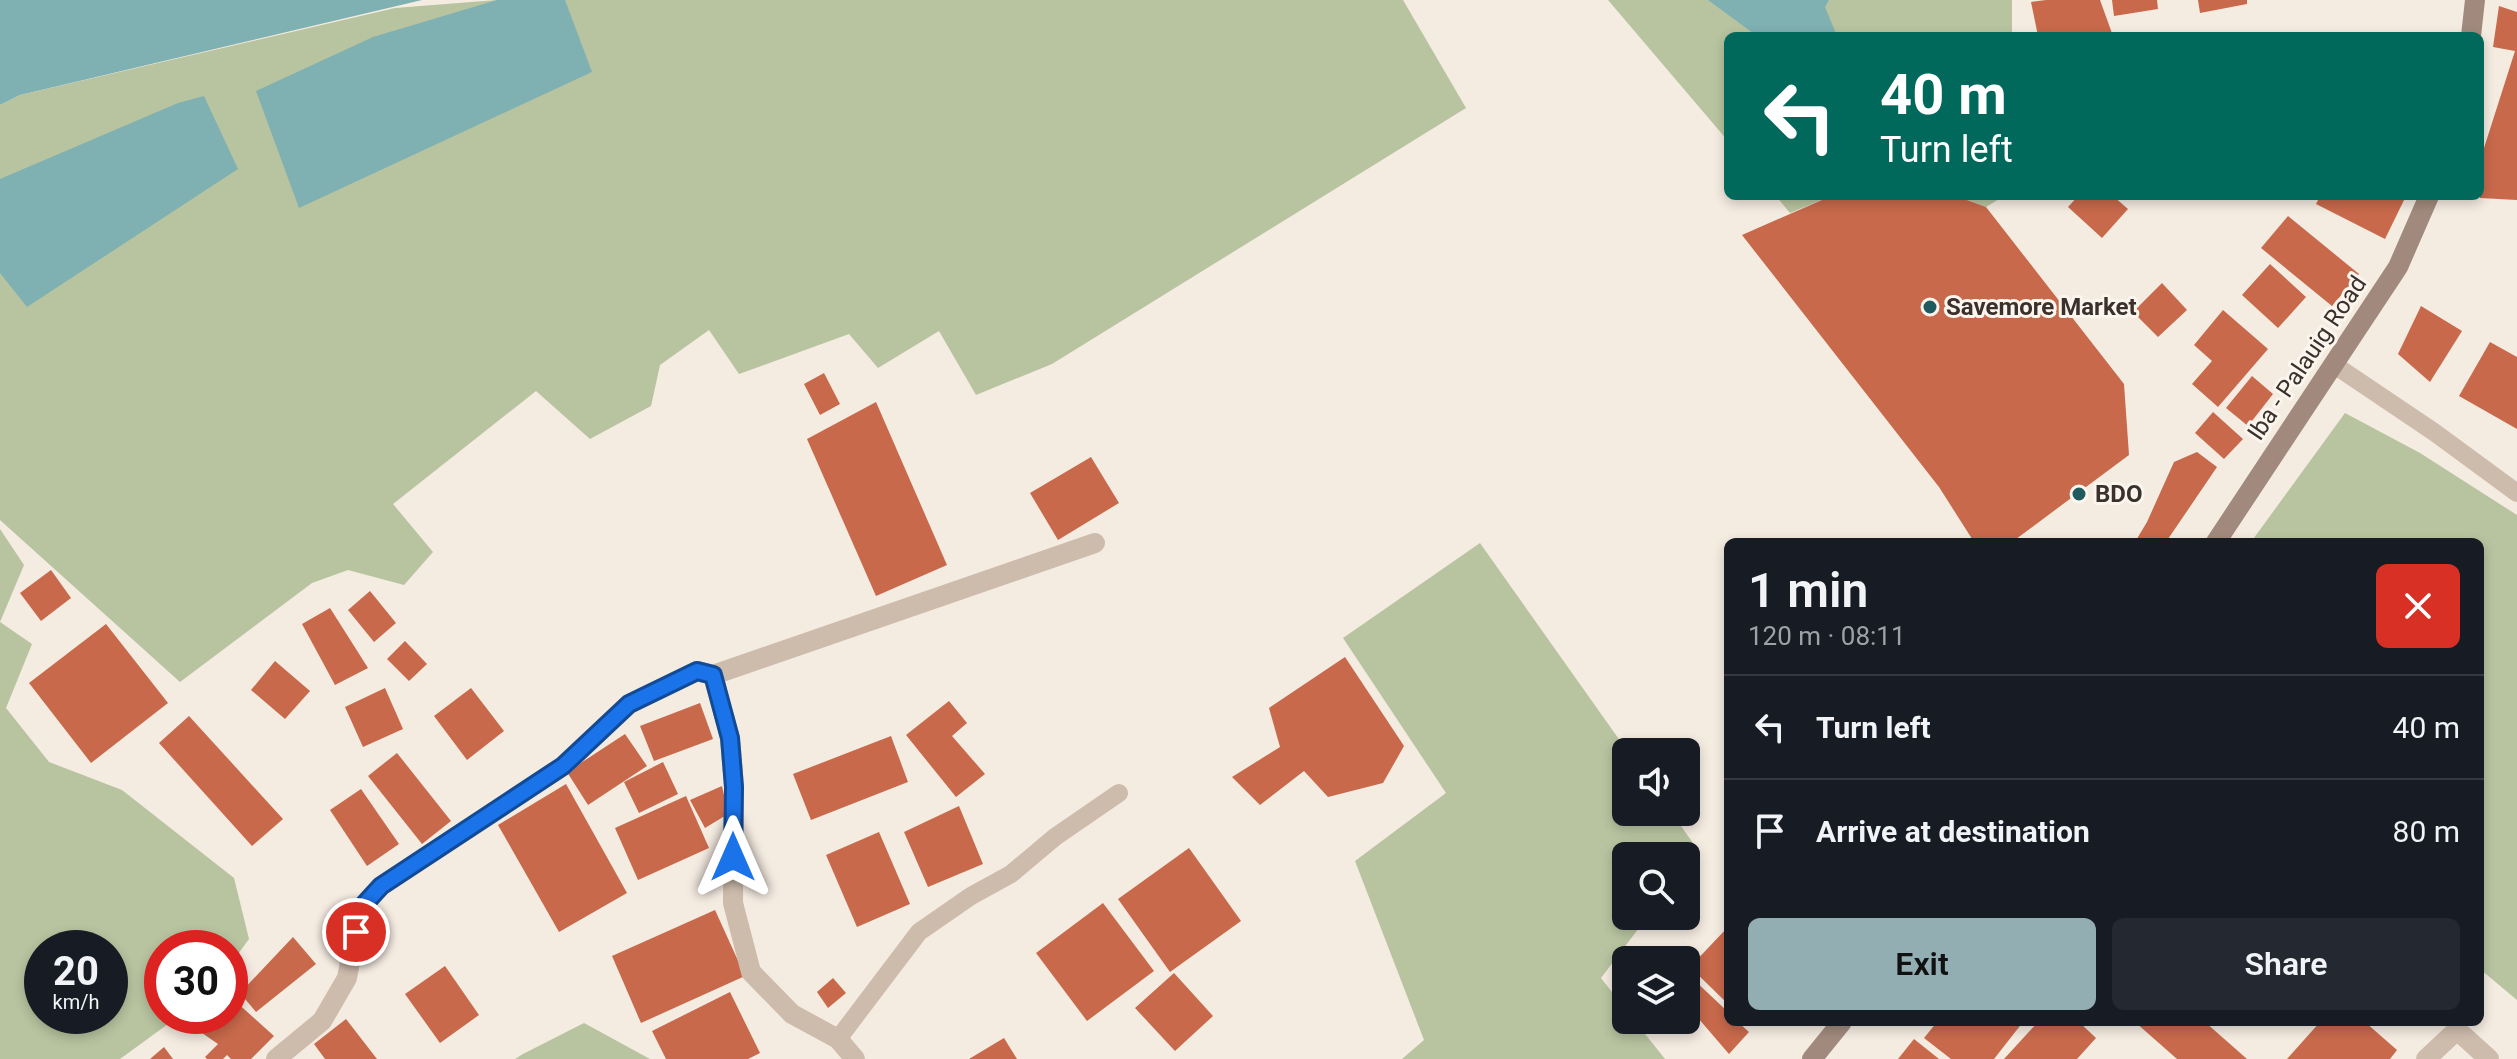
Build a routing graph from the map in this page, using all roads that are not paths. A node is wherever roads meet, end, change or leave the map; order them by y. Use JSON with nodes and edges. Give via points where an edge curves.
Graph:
{"nodes":[{"id":1,"x":2475,"y":0,"type":"edge"},
{"id":2,"x":2471,"y":32,"type":"edge"},
{"id":3,"x":2427,"y":200,"type":"edge"},
{"id":4,"x":2333,"y":364,"type":"junction"},
{"id":5,"x":2517,"y":493,"type":"edge"},
{"id":6,"x":2219,"y":538,"type":"edge"},
{"id":7,"x":1095,"y":543,"type":"dead end"},
{"id":8,"x":713,"y":675,"type":"junction"},
{"id":9,"x":1119,"y":793,"type":"dead end"},
{"id":10,"x":1839,"y":1026,"type":"edge"},
{"id":11,"x":838,"y":1039,"type":"junction"},
{"id":12,"x":276,"y":1059,"type":"edge"},
{"id":13,"x":855,"y":1059,"type":"edge"},
{"id":14,"x":1812,"y":1059,"type":"edge"},
{"id":15,"x":2426,"y":1059,"type":"edge"},
{"id":16,"x":2489,"y":1059,"type":"edge"}],
"edges":[{"from":1,"to":2,"type":"main road"},
{"from":3,"to":4,"type":"main road","name":"Iba - Palauig Road","via":[[2398,267]]},
{"from":4,"to":5,"type":"lane"},
{"from":4,"to":6,"type":"main road","name":"Iba - Palauig Road"},
{"from":7,"to":8,"type":"street"},
{"from":8,"to":11,"type":"street","via":[[730,738],[733,903],[751,972],[792,1014]]},
{"from":8,"to":12,"type":"street","via":[[697,671],[629,704],[563,766],[381,886],[360,909],[347,978],[322,1021]]},
{"from":9,"to":11,"type":"lane","via":[[1011,874],[919,932]]},
{"from":10,"to":14,"type":"main road"},
{"from":11,"to":13,"type":"street"},
{"from":15,"to":16,"type":"street","via":[[2457,1030]]}]}
